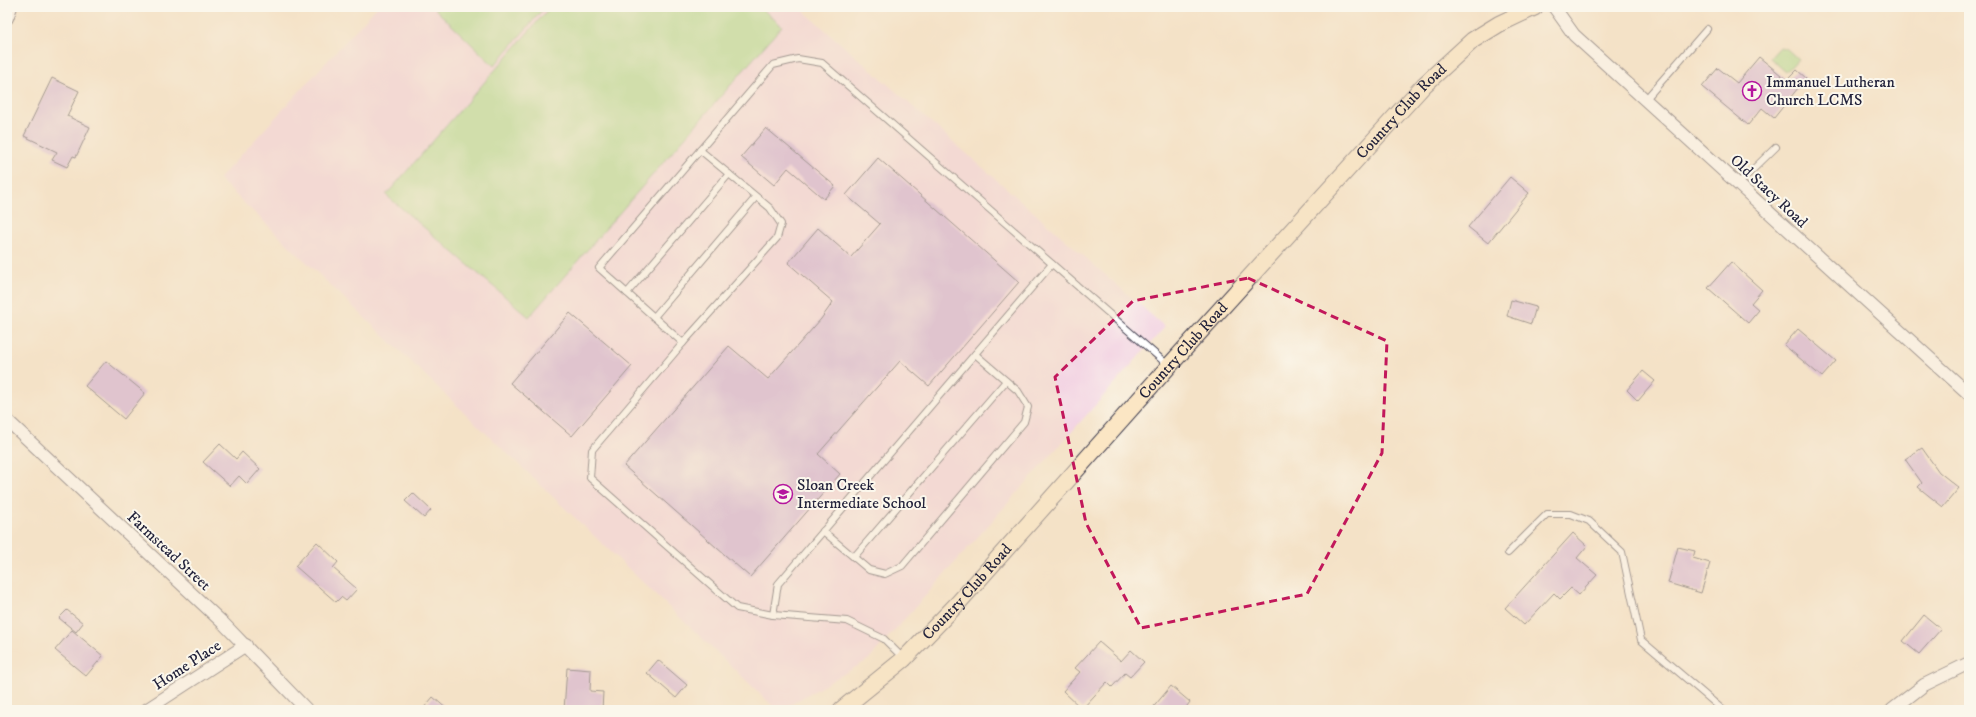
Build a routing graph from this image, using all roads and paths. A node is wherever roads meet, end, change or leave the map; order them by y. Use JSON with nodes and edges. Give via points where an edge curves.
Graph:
{"nodes":[{"id":1,"x":11,"y":7,"type":"edge"},
{"id":2,"x":1535,"y":7,"type":"edge"},
{"id":3,"x":1554,"y":7,"type":"edge"},
{"id":4,"x":7,"y":18,"type":"edge"},
{"id":5,"x":1707,"y":29,"type":"dead end"},
{"id":6,"x":1645,"y":100,"type":"junction"},
{"id":7,"x":1776,"y":147,"type":"dead end"},
{"id":8,"x":700,"y":150,"type":"junction"},
{"id":9,"x":729,"y":174,"type":"junction"},
{"id":10,"x":1738,"y":184,"type":"junction"},
{"id":11,"x":756,"y":197,"type":"junction"},
{"id":12,"x":1052,"y":264,"type":"junction"},
{"id":13,"x":628,"y":293,"type":"junction"},
{"id":14,"x":654,"y":317,"type":"junction"},
{"id":15,"x":684,"y":343,"type":"junction"},
{"id":16,"x":975,"y":354,"type":"junction"},
{"id":17,"x":1169,"y":366,"type":"junction"},
{"id":18,"x":1006,"y":381,"type":"junction"},
{"id":19,"x":1969,"y":394,"type":"edge"},
{"id":20,"x":7,"y":420,"type":"edge"},
{"id":21,"x":823,"y":531,"type":"junction"},
{"id":22,"x":1508,"y":553,"type":"dead end"},
{"id":23,"x":854,"y":557,"type":"junction"},
{"id":24,"x":773,"y":615,"type":"junction"},
{"id":25,"x":246,"y":646,"type":"junction"},
{"id":26,"x":904,"y":659,"type":"junction"},
{"id":27,"x":1969,"y":663,"type":"edge"},
{"id":28,"x":146,"y":710,"type":"edge"},
{"id":29,"x":307,"y":710,"type":"edge"},
{"id":30,"x":841,"y":710,"type":"edge"},
{"id":31,"x":1723,"y":710,"type":"edge"},
{"id":32,"x":1892,"y":710,"type":"edge"}],
"edges":[{"from":1,"to":4,"type":"street"},
{"from":2,"to":17,"type":"main road","name":"Country Club Road","via":[[1473,40],[1424,85]]},
{"from":3,"to":6,"type":"street","name":"Old Stacy Road","via":[[1574,35]]},
{"from":5,"to":6,"type":"lane"},
{"from":6,"to":10,"type":"street","name":"Old Stacy Road"},
{"from":7,"to":10,"type":"lane"},
{"from":8,"to":9,"type":"lane"},
{"from":8,"to":12,"type":"lane","via":[[773,65],[798,59],[822,63]]},
{"from":8,"to":13,"type":"lane","via":[[599,268]]},
{"from":9,"to":11,"type":"lane"},
{"from":9,"to":13,"type":"lane"},
{"from":10,"to":19,"type":"street","name":"Old Stacy Road"},
{"from":11,"to":14,"type":"lane"},
{"from":11,"to":15,"type":"lane","via":[[770,208],[781,224],[777,238]]},
{"from":12,"to":16,"type":"lane"},
{"from":12,"to":17,"type":"lane"},
{"from":13,"to":14,"type":"lane"},
{"from":14,"to":15,"type":"lane"},
{"from":15,"to":24,"type":"lane","via":[[592,450],[590,478],[737,608]]},
{"from":16,"to":18,"type":"lane"},
{"from":16,"to":21,"type":"lane"},
{"from":17,"to":26,"type":"main road","name":"Country Club Road","via":[[959,602]]},
{"from":18,"to":23,"type":"lane"},
{"from":18,"to":23,"type":"lane","via":[[1018,391],[1028,407],[1024,422],[902,566],[885,574],[869,570]]},
{"from":20,"to":25,"type":"street","name":"Farmstead Street"},
{"from":21,"to":23,"type":"lane"},
{"from":21,"to":24,"type":"lane","via":[[778,584]]},
{"from":22,"to":31,"type":"lane","via":[[1547,514],[1571,514],[1589,521],[1622,552],[1641,640]]},
{"from":24,"to":26,"type":"lane","via":[[847,621],[884,639]]},
{"from":25,"to":28,"type":"street","name":"Home Place"},
{"from":25,"to":29,"type":"street","name":"Farmstead Street"},
{"from":26,"to":30,"type":"main road","name":"Country Club Road"},
{"from":27,"to":32,"type":"street","via":[[1924,685]]}]}
